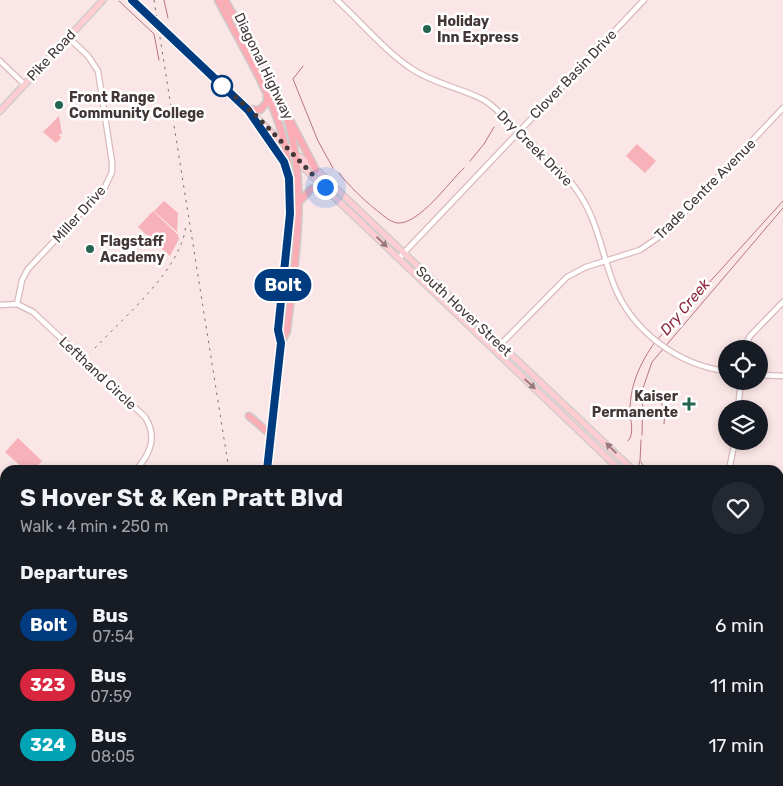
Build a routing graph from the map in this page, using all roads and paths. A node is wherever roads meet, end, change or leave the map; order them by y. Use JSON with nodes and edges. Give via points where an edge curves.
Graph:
{"nodes":[{"id":1,"x":102,"y":0,"type":"edge"},
{"id":2,"x":132,"y":0,"type":"edge"},
{"id":3,"x":218,"y":0,"type":"edge"},
{"id":4,"x":225,"y":0,"type":"edge"},
{"id":5,"x":337,"y":0,"type":"edge"},
{"id":6,"x":644,"y":0,"type":"edge"},
{"id":7,"x":68,"y":37,"type":"junction"},
{"id":8,"x":0,"y":61,"type":"edge"},
{"id":9,"x":24,"y":84,"type":"junction"},
{"id":10,"x":266,"y":94,"type":"junction"},
{"id":11,"x":240,"y":103,"type":"junction"},
{"id":12,"x":783,"y":108,"type":"edge"},
{"id":13,"x":248,"y":110,"type":"junction"},
{"id":14,"x":0,"y":111,"type":"edge"},
{"id":15,"x":286,"y":115,"type":"junction"},
{"id":16,"x":518,"y":131,"type":"junction"},
{"id":17,"x":285,"y":145,"type":"junction"},
{"id":18,"x":294,"y":153,"type":"junction"},
{"id":19,"x":316,"y":170,"type":"junction"},
{"id":20,"x":289,"y":178,"type":"junction"},
{"id":21,"x":325,"y":187,"type":"junction"},
{"id":22,"x":299,"y":202,"type":"junction"},
{"id":23,"x":401,"y":256,"type":"junction"},
{"id":24,"x":607,"y":261,"type":"junction"},
{"id":25,"x":783,"y":302,"type":"edge"},
{"id":26,"x":18,"y":304,"type":"junction"},
{"id":27,"x":0,"y":305,"type":"edge"},
{"id":28,"x":748,"y":340,"type":"edge"},
{"id":29,"x":281,"y":343,"type":"junction"},
{"id":30,"x":500,"y":345,"type":"junction"},
{"id":31,"x":495,"y":350,"type":"junction"},
{"id":32,"x":718,"y":369,"type":"edge"},
{"id":33,"x":768,"y":375,"type":"edge"},
{"id":34,"x":783,"y":376,"type":"edge"},
{"id":35,"x":249,"y":416,"type":"dead end"},
{"id":36,"x":271,"y":435,"type":"junction"},
{"id":37,"x":733,"y":450,"type":"edge"},
{"id":38,"x":140,"y":465,"type":"edge"},
{"id":39,"x":268,"y":465,"type":"edge"},
{"id":40,"x":615,"y":465,"type":"edge"},
{"id":41,"x":628,"y":465,"type":"edge"},
{"id":42,"x":730,"y":465,"type":"edge"}],
"edges":[{"from":1,"to":7,"type":"main road","name":"Pike Road"},
{"from":2,"to":11,"type":"main road","name":"South Hover Street"},
{"from":3,"to":10,"type":"highway","name":"Diagonal Highway"},
{"from":4,"to":15,"type":"highway","name":"Diagonal Highway","via":[[270,79]]},
{"from":5,"to":16,"type":"street","name":"Dry Creek Drive","via":[[410,68],[483,100]]},
{"from":6,"to":16,"type":"street","name":"Clover Basin Drive"},
{"from":7,"to":9,"type":"main road","name":"Pike Road"},
{"from":7,"to":26,"type":"street","name":"Miller Drive","via":[[88,56],[98,72],[112,172],[105,187],[28,269],[22,280]]},
{"from":8,"to":9,"type":"street"},
{"from":9,"to":14,"type":"main road","name":"Pike Road"},
{"from":10,"to":11,"type":"highway","via":[[267,102],[260,110],[249,109]]},
{"from":10,"to":17,"type":"highway","name":"Diagonal Highway"},
{"from":11,"to":13,"type":"main road","name":"South Hover Street"},
{"from":12,"to":24,"type":"street","name":"Trade Centre Avenue","via":[[666,232],[640,250]]},
{"from":13,"to":17,"type":"main road","name":"South Hover Street"},
{"from":13,"to":20,"type":"highway","via":[[282,158]]},
{"from":15,"to":18,"type":"highway","name":"Diagonal Highway"},
{"from":15,"to":19,"type":"highway"},
{"from":16,"to":23,"type":"street","name":"Clover Basin Drive"},
{"from":16,"to":24,"type":"street","name":"Dry Creek Drive","via":[[562,173],[581,197],[597,226]]},
{"from":17,"to":18,"type":"main road","name":"South Hover Street"},
{"from":17,"to":20,"type":"highway","name":"Diagonal Highway"},
{"from":18,"to":19,"type":"main road","name":"South Hover Street"},
{"from":18,"to":21,"type":"main road","name":"South Hover Street","via":[[304,168]]},
{"from":18,"to":22,"type":"highway","name":"Diagonal Highway"},
{"from":19,"to":23,"type":"main road","name":"South Hover Street"},
{"from":20,"to":29,"type":"highway","via":[[290,220],[278,330]]},
{"from":21,"to":22,"type":"highway","via":[[311,189]]},
{"from":21,"to":23,"type":"main road","name":"South Hover Street","one_way":true},
{"from":22,"to":29,"type":"highway","name":"Diagonal Highway","via":[[287,331]]},
{"from":23,"to":30,"type":"main road","name":"South Hover Street"},
{"from":23,"to":31,"type":"main road","name":"South Hover Street"},
{"from":24,"to":30,"type":"street","name":"Trade Centre Avenue","via":[[582,268],[560,282]]},
{"from":24,"to":32,"type":"street","name":"Dry Creek Drive","via":[[623,303],[641,327],[666,348],[696,364]]},
{"from":25,"to":28,"type":"street"},
{"from":26,"to":27,"type":"street"},
{"from":26,"to":38,"type":"street","name":"Lefthand Circle","via":[[33,312],[145,417],[152,442]]},
{"from":29,"to":36,"type":"highway"},
{"from":30,"to":31,"type":"main road"},
{"from":41,"to":30,"type":"main road","name":"South Hover Street","one_way":true},
{"from":31,"to":40,"type":"main road","name":"South Hover Street","one_way":true},
{"from":33,"to":34,"type":"street"},
{"from":35,"to":36,"type":"highway"},
{"from":36,"to":39,"type":"highway"},
{"from":37,"to":42,"type":"street"}]}
